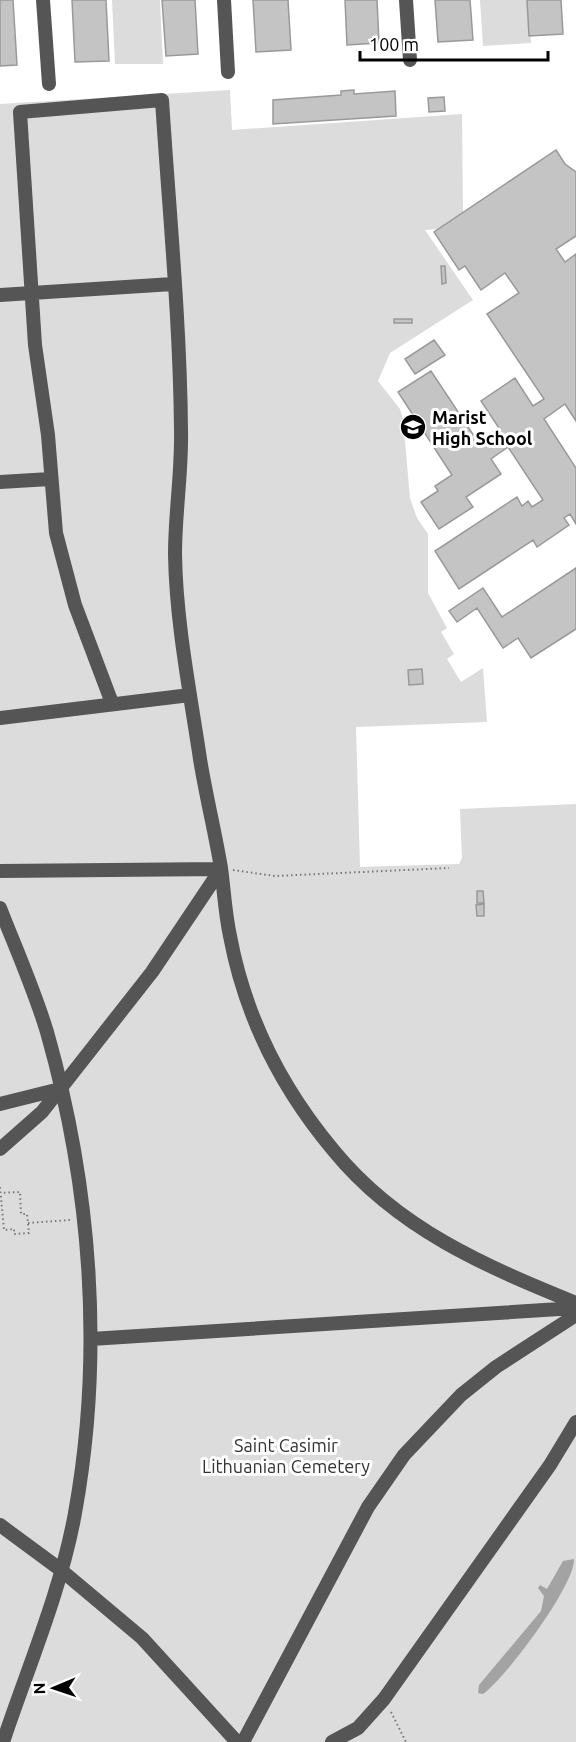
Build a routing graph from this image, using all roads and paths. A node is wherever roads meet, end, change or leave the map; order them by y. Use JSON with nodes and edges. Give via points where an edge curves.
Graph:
{"nodes":[{"id":1,"x":43,"y":0,"type":"edge"},
{"id":2,"x":224,"y":0,"type":"edge"},
{"id":3,"x":406,"y":0,"type":"edge"},
{"id":4,"x":410,"y":60,"type":"dead end"},
{"id":5,"x":228,"y":72,"type":"dead end"},
{"id":6,"x":48,"y":84,"type":"dead end"},
{"id":7,"x":173,"y":284,"type":"junction"},
{"id":8,"x":32,"y":294,"type":"junction"},
{"id":9,"x":0,"y":295,"type":"edge"},
{"id":10,"x":50,"y":479,"type":"junction"},
{"id":11,"x":0,"y":482,"type":"edge"},
{"id":12,"x":190,"y":694,"type":"junction"},
{"id":13,"x":112,"y":704,"type":"junction"},
{"id":14,"x":0,"y":718,"type":"edge"},
{"id":15,"x":449,"y":868,"type":"dead end"},
{"id":16,"x":221,"y":869,"type":"junction"},
{"id":17,"x":0,"y":871,"type":"edge"},
{"id":18,"x":0,"y":909,"type":"edge"},
{"id":19,"x":60,"y":1089,"type":"junction"},
{"id":20,"x":0,"y":1104,"type":"edge"},
{"id":21,"x":0,"y":1149,"type":"edge"},
{"id":22,"x":0,"y":1187,"type":"edge"},
{"id":23,"x":1,"y":1193,"type":"edge"},
{"id":24,"x":84,"y":1219,"type":"junction"},
{"id":25,"x":28,"y":1223,"type":"junction"},
{"id":26,"x":576,"y":1303,"type":"edge"},
{"id":27,"x":576,"y":1308,"type":"edge"},
{"id":28,"x":576,"y":1316,"type":"edge"},
{"id":29,"x":91,"y":1339,"type":"junction"},
{"id":30,"x":576,"y":1422,"type":"edge"},
{"id":31,"x":0,"y":1526,"type":"edge"},
{"id":32,"x":61,"y":1570,"type":"junction"},
{"id":33,"x":384,"y":1699,"type":"junction"},
{"id":34,"x":3,"y":1742,"type":"edge"},
{"id":35,"x":237,"y":1742,"type":"edge"},
{"id":36,"x":243,"y":1742,"type":"edge"},
{"id":37,"x":332,"y":1742,"type":"edge"},
{"id":38,"x":406,"y":1742,"type":"edge"}],
"edges":[{"from":1,"to":6,"type":"lane"},
{"from":2,"to":5,"type":"lane"},
{"from":3,"to":4,"type":"lane"},
{"from":7,"to":8,"type":"lane"},
{"from":7,"to":8,"type":"lane","via":[[162,100],[20,112]]},
{"from":7,"to":12,"type":"lane","via":[[181,433],[175,553]]},
{"from":8,"to":9,"type":"lane"},
{"from":8,"to":10,"type":"lane"},
{"from":10,"to":11,"type":"lane"},
{"from":10,"to":13,"type":"lane","via":[[64,570]]},
{"from":12,"to":13,"type":"lane"},
{"from":12,"to":16,"type":"lane"},
{"from":13,"to":14,"type":"lane"},
{"from":15,"to":16,"type":"path","via":[[275,876]]},
{"from":16,"to":17,"type":"lane"},
{"from":16,"to":19,"type":"lane","via":[[152,972]]},
{"from":16,"to":26,"type":"lane","via":[[230,939],[259,1031],[278,1070],[335,1153],[372,1190],[450,1248]]},
{"from":18,"to":19,"type":"lane","via":[[46,1031]]},
{"from":19,"to":20,"type":"lane"},
{"from":19,"to":21,"type":"lane","via":[[42,1112]]},
{"from":19,"to":24,"type":"lane","via":[[76,1159]]},
{"from":22,"to":23,"type":"path"},
{"from":23,"to":25,"type":"path","via":[[20,1192],[21,1214],[27,1214]]},
{"from":23,"to":25,"type":"path","via":[[4,1230],[29,1233]]},
{"from":24,"to":25,"type":"path"},
{"from":24,"to":29,"type":"lane"},
{"from":27,"to":29,"type":"lane"},
{"from":28,"to":36,"type":"lane","via":[[496,1367],[461,1395],[404,1455],[369,1507]]},
{"from":29,"to":32,"type":"lane","via":[[81,1467]]},
{"from":30,"to":33,"type":"lane","via":[[550,1465]]},
{"from":31,"to":32,"type":"lane"},
{"from":32,"to":34,"type":"lane"},
{"from":32,"to":35,"type":"lane","via":[[142,1638]]},
{"from":33,"to":37,"type":"lane","via":[[358,1728]]},
{"from":33,"to":38,"type":"path"}]}
